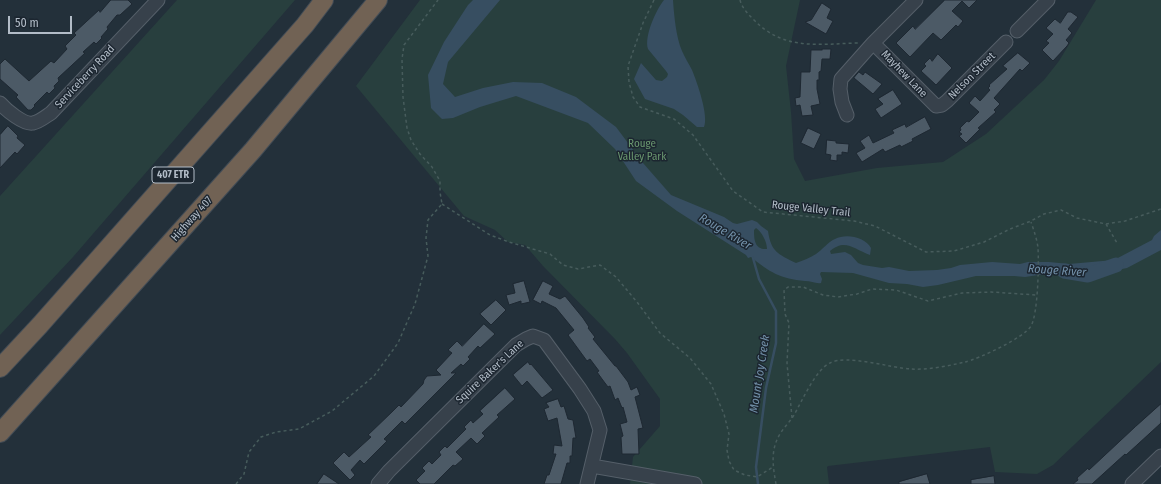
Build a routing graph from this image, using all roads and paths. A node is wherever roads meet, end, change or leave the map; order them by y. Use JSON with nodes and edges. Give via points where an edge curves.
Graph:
{"nodes":[{"id":1,"x":158,"y":0,"type":"edge"},
{"id":2,"x":324,"y":0,"type":"edge"},
{"id":3,"x":378,"y":0,"type":"edge"},
{"id":4,"x":438,"y":0,"type":"edge"},
{"id":5,"x":654,"y":0,"type":"edge"},
{"id":6,"x":740,"y":0,"type":"edge"},
{"id":7,"x":916,"y":0,"type":"edge"},
{"id":8,"x":1048,"y":0,"type":"edge"},
{"id":9,"x":1017,"y":31,"type":"dead end"},
{"id":10,"x":1006,"y":42,"type":"dead end"},
{"id":11,"x":873,"y":43,"type":"junction"},
{"id":12,"x":1,"y":106,"type":"edge"},
{"id":13,"x":936,"y":106,"type":"joint"},
{"id":14,"x":847,"y":115,"type":"dead end"},
{"id":15,"x":442,"y":204,"type":"junction"},
{"id":16,"x":1161,"y":209,"type":"edge"},
{"id":17,"x":1031,"y":221,"type":"junction"},
{"id":18,"x":1106,"y":224,"type":"junction"},
{"id":19,"x":1117,"y":243,"type":"dead end"},
{"id":20,"x":1036,"y":295,"type":"junction"},
{"id":21,"x":0,"y":368,"type":"edge"},
{"id":22,"x":792,"y":418,"type":"junction"},
{"id":23,"x":0,"y":433,"type":"edge"},
{"id":24,"x":1161,"y":456,"type":"edge"},
{"id":25,"x":592,"y":466,"type":"junction"},
{"id":26,"x":773,"y":467,"type":"junction"},
{"id":27,"x":236,"y":484,"type":"edge"},
{"id":28,"x":378,"y":484,"type":"edge"},
{"id":29,"x":587,"y":484,"type":"edge"},
{"id":30,"x":695,"y":484,"type":"edge"},
{"id":31,"x":776,"y":484,"type":"edge"},
{"id":32,"x":1132,"y":484,"type":"edge"}],
"edges":[{"from":1,"to":12,"type":"street","name":"Serviceberry Road","via":[[51,113],[34,123],[28,123]]},
{"from":2,"to":21,"type":"highway","number":"407 ETR","via":[[305,25]]},
{"from":3,"to":23,"type":"highway","name":"Highway 407","via":[[253,150]]},
{"from":4,"to":15,"type":"path","via":[[404,45],[402,59],[407,128],[411,140],[440,180]]},
{"from":5,"to":17,"type":"path","name":"Rouge Valley Trail","via":[[628,66],[633,97],[640,108],[674,119],[693,135],[734,191],[763,212],[854,221],[875,226],[926,252],[954,251],[984,242]]},
{"from":6,"to":11,"type":"path","via":[[741,5],[762,28],[779,39],[806,45]]},
{"from":7,"to":11,"type":"street"},
{"from":8,"to":9,"type":"street"},
{"from":10,"to":13,"type":"street","name":"Nelson Street","via":[[947,101]]},
{"from":11,"to":13,"type":"street","name":"Mayhew Lane"},
{"from":11,"to":14,"type":"street","via":[[841,79],[840,89]]},
{"from":15,"to":26,"type":"path","via":[[490,235],[550,254],[563,265],[578,270],[600,265],[616,277],[660,333],[690,358],[711,384],[724,414],[729,434],[727,450],[734,470],[757,477]]},
{"from":15,"to":27,"type":"path","via":[[428,220],[428,256],[415,304],[398,343],[374,376],[332,411],[299,429],[261,437],[249,452],[244,474]]},
{"from":16,"to":18,"type":"path","name":"Rouge Valley Trail","via":[[1125,221]]},
{"from":17,"to":18,"type":"path","name":"Rouge Valley Trail","via":[[1044,214],[1061,210],[1077,218]]},
{"from":17,"to":20,"type":"path","via":[[1038,249]]},
{"from":18,"to":19,"type":"path"},
{"from":20,"to":22,"type":"path","via":[[1034,320],[1023,335],[966,362],[911,369],[856,361],[830,362],[820,370]]},
{"from":20,"to":22,"type":"path","via":[[962,293],[928,300],[896,290],[872,289],[838,297],[823,295],[803,287],[788,287],[784,290],[784,299],[789,323],[787,363]]},
{"from":22,"to":26,"type":"path","via":[[779,435],[773,453]]},
{"from":24,"to":32,"type":"street"},
{"from":25,"to":28,"type":"street","name":"Squire Baker's Lane","via":[[600,430],[594,411],[544,340],[533,336],[516,345],[388,470]]},
{"from":25,"to":29,"type":"street","name":"Squire Baker's Lane"},
{"from":25,"to":30,"type":"street"},
{"from":26,"to":31,"type":"path"}]}
